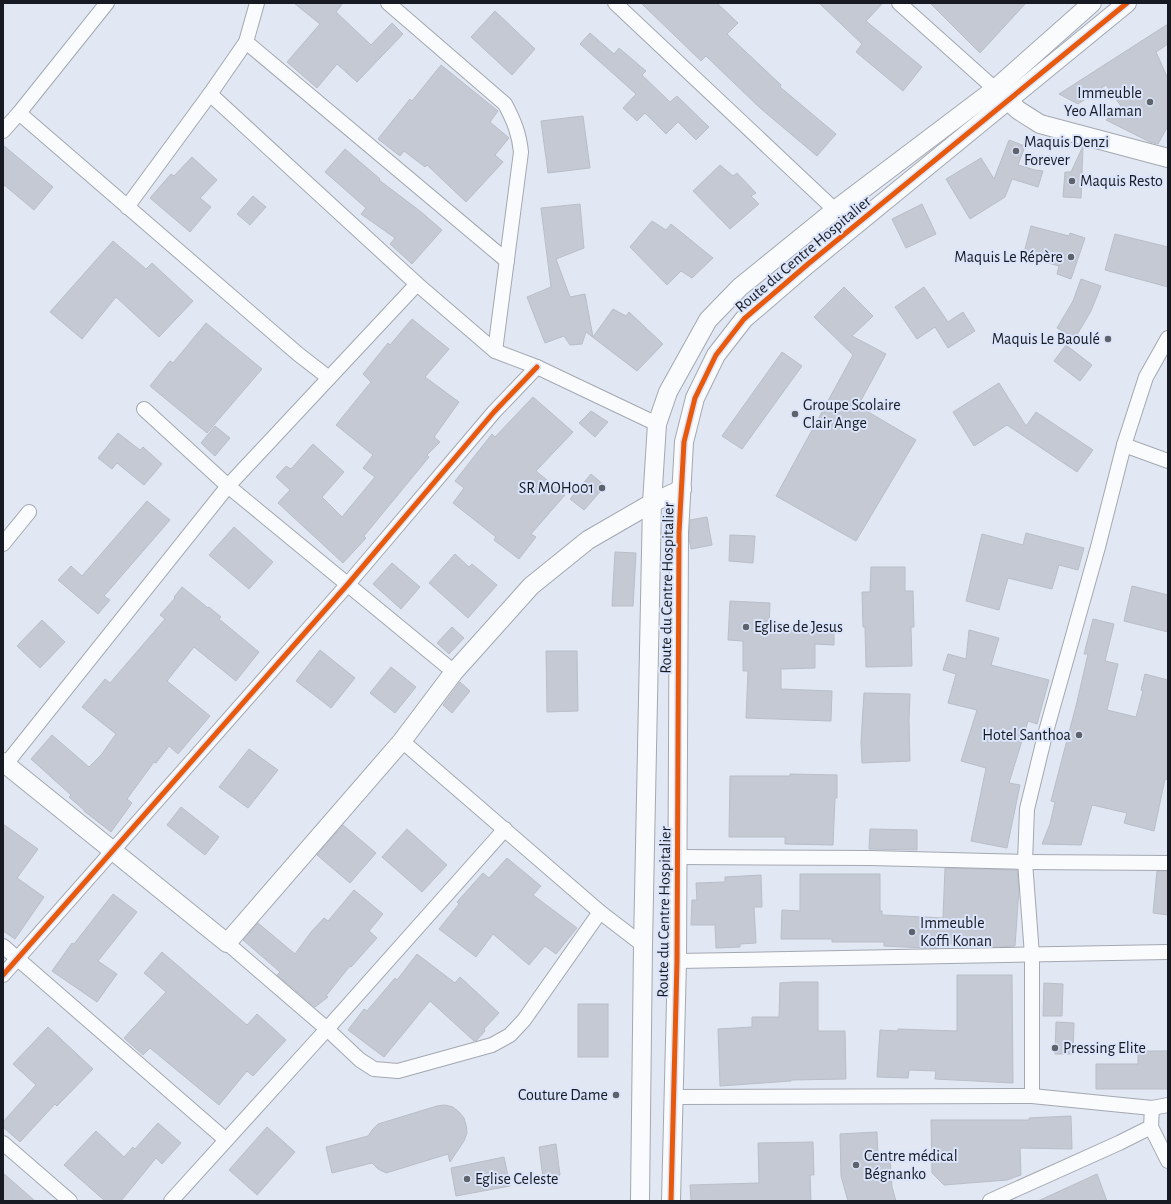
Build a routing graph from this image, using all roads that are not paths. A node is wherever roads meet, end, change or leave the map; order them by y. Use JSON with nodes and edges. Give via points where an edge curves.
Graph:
{"nodes":[{"id":1,"x":107,"y":3,"type":"edge"},
{"id":2,"x":257,"y":3,"type":"edge"},
{"id":3,"x":388,"y":3,"type":"edge"},
{"id":4,"x":615,"y":3,"type":"edge"},
{"id":5,"x":899,"y":3,"type":"edge"},
{"id":6,"x":1092,"y":3,"type":"edge"},
{"id":7,"x":1127,"y":3,"type":"edge"},
{"id":8,"x":246,"y":42,"type":"junction"},
{"id":9,"x":210,"y":94,"type":"junction"},
{"id":10,"x":1001,"y":95,"type":"junction"},
{"id":11,"x":19,"y":113,"type":"junction"},
{"id":12,"x":3,"y":131,"type":"edge"},
{"id":13,"x":1168,"y":158,"type":"edge"},
{"id":14,"x":127,"y":207,"type":"junction"},
{"id":15,"x":834,"y":210,"type":"junction"},
{"id":16,"x":507,"y":261,"type":"junction"},
{"id":17,"x":417,"y":284,"type":"junction"},
{"id":18,"x":1168,"y":338,"type":"edge"},
{"id":19,"x":495,"y":351,"type":"junction"},
{"id":20,"x":537,"y":367,"type":"junction"},
{"id":21,"x":329,"y":378,"type":"junction"},
{"id":22,"x":144,"y":409,"type":"dead end"},
{"id":23,"x":656,"y":424,"type":"junction"},
{"id":24,"x":1124,"y":445,"type":"junction"},
{"id":25,"x":1168,"y":461,"type":"edge"},
{"id":26,"x":228,"y":486,"type":"junction"},
{"id":27,"x":682,"y":489,"type":"junction"},
{"id":28,"x":652,"y":503,"type":"junction"},
{"id":29,"x":29,"y":512,"type":"dead end"},
{"id":30,"x":3,"y":544,"type":"edge"},
{"id":31,"x":348,"y":584,"type":"junction"},
{"id":32,"x":454,"y":672,"type":"junction"},
{"id":33,"x":402,"y":741,"type":"junction"},
{"id":34,"x":4,"y":763,"type":"edge"},
{"id":35,"x":505,"y":829,"type":"junction"},
{"id":36,"x":112,"y":851,"type":"junction"},
{"id":37,"x":678,"y":857,"type":"junction"},
{"id":38,"x":1025,"y":862,"type":"junction"},
{"id":39,"x":1168,"y":863,"type":"edge"},
{"id":40,"x":600,"y":912,"type":"junction"},
{"id":41,"x":227,"y":943,"type":"junction"},
{"id":42,"x":643,"y":945,"type":"junction"},
{"id":43,"x":3,"y":946,"type":"edge"},
{"id":44,"x":1168,"y":952,"type":"edge"},
{"id":45,"x":1032,"y":955,"type":"junction"},
{"id":46,"x":17,"y":959,"type":"junction"},
{"id":47,"x":676,"y":961,"type":"junction"},
{"id":48,"x":3,"y":975,"type":"edge"},
{"id":49,"x":327,"y":1029,"type":"junction"},
{"id":50,"x":1032,"y":1096,"type":"junction"},
{"id":51,"x":673,"y":1097,"type":"junction"},
{"id":52,"x":1168,"y":1105,"type":"edge"},
{"id":53,"x":1152,"y":1108,"type":"junction"},
{"id":54,"x":1151,"y":1127,"type":"junction"},
{"id":55,"x":226,"y":1140,"type":"junction"},
{"id":56,"x":3,"y":1143,"type":"edge"},
{"id":57,"x":1168,"y":1161,"type":"edge"},
{"id":58,"x":70,"y":1201,"type":"edge"},
{"id":59,"x":171,"y":1201,"type":"edge"},
{"id":60,"x":640,"y":1201,"type":"edge"},
{"id":61,"x":671,"y":1201,"type":"edge"},
{"id":62,"x":990,"y":1201,"type":"edge"}],
"edges":[{"from":1,"to":11,"type":"street"},
{"from":2,"to":8,"type":"street"},
{"from":3,"to":16,"type":"street","via":[[505,104],[513,119],[521,152]]},
{"from":4,"to":15,"type":"street"},
{"from":5,"to":10,"type":"street"},
{"from":6,"to":10,"type":"street","name":"Route du Centre Hospitalier"},
{"from":7,"to":10,"type":"street","name":"Route du Centre Hospitalier"},
{"from":8,"to":9,"type":"street"},
{"from":8,"to":16,"type":"street"},
{"from":9,"to":14,"type":"street"},
{"from":9,"to":17,"type":"street"},
{"from":10,"to":13,"type":"street","via":[[1040,124]]},
{"from":10,"to":15,"type":"street","name":"Route du Centre Hospitalier"},
{"from":10,"to":27,"type":"street","name":"Route du Centre Hospitalier","via":[[744,318],[716,355],[694,398],[684,442]]},
{"from":11,"to":12,"type":"street"},
{"from":11,"to":14,"type":"street"},
{"from":14,"to":21,"type":"street"},
{"from":15,"to":23,"type":"street","name":"Route du Centre Hospitalier","via":[[740,287],[708,320],[668,392]]},
{"from":16,"to":19,"type":"street"},
{"from":17,"to":19,"type":"street"},
{"from":17,"to":21,"type":"street"},
{"from":18,"to":24,"type":"street","via":[[1146,377]]},
{"from":19,"to":20,"type":"street"},
{"from":20,"to":23,"type":"street"},
{"from":20,"to":31,"type":"street","via":[[494,412]]},
{"from":21,"to":26,"type":"street"},
{"from":22,"to":26,"type":"street"},
{"from":23,"to":28,"type":"street","name":"Route du Centre Hospitalier"},
{"from":24,"to":25,"type":"street"},
{"from":24,"to":38,"type":"street","via":[[1039,757],[1027,809]]},
{"from":26,"to":31,"type":"street"},
{"from":26,"to":34,"type":"street"},
{"from":27,"to":28,"type":"street"},
{"from":27,"to":37,"type":"street","name":"Route du Centre Hospitalier","via":[[679,541]]},
{"from":28,"to":32,"type":"street","via":[[588,540],[531,586]]},
{"from":28,"to":42,"type":"street","name":"Route du Centre Hospitalier"},
{"from":29,"to":30,"type":"street"},
{"from":31,"to":32,"type":"street"},
{"from":31,"to":36,"type":"street"},
{"from":32,"to":33,"type":"street"},
{"from":33,"to":35,"type":"street"},
{"from":33,"to":41,"type":"street"},
{"from":34,"to":36,"type":"street"},
{"from":35,"to":40,"type":"street"},
{"from":35,"to":49,"type":"street"},
{"from":36,"to":41,"type":"street"},
{"from":36,"to":46,"type":"street"},
{"from":37,"to":38,"type":"street"},
{"from":37,"to":47,"type":"street","name":"Route du Centre Hospitalier"},
{"from":38,"to":39,"type":"street"},
{"from":38,"to":45,"type":"street"},
{"from":40,"to":42,"type":"street"},
{"from":40,"to":49,"type":"street","via":[[524,1020],[510,1035],[492,1045],[398,1071],[374,1069],[360,1060]]},
{"from":41,"to":49,"type":"street"},
{"from":42,"to":60,"type":"street","name":"Route du Centre Hospitalier"},
{"from":43,"to":46,"type":"street"},
{"from":44,"to":45,"type":"street"},
{"from":45,"to":47,"type":"street"},
{"from":45,"to":50,"type":"street"},
{"from":46,"to":48,"type":"street"},
{"from":46,"to":55,"type":"street"},
{"from":47,"to":51,"type":"street","name":"Route du Centre Hospitalier"},
{"from":49,"to":55,"type":"street"},
{"from":50,"to":51,"type":"street"},
{"from":50,"to":53,"type":"street"},
{"from":51,"to":61,"type":"street","name":"Route du Centre Hospitalier"},
{"from":52,"to":53,"type":"street"},
{"from":53,"to":54,"type":"street"},
{"from":54,"to":57,"type":"street"},
{"from":54,"to":62,"type":"street"},
{"from":55,"to":59,"type":"street"},
{"from":56,"to":58,"type":"street"}]}
